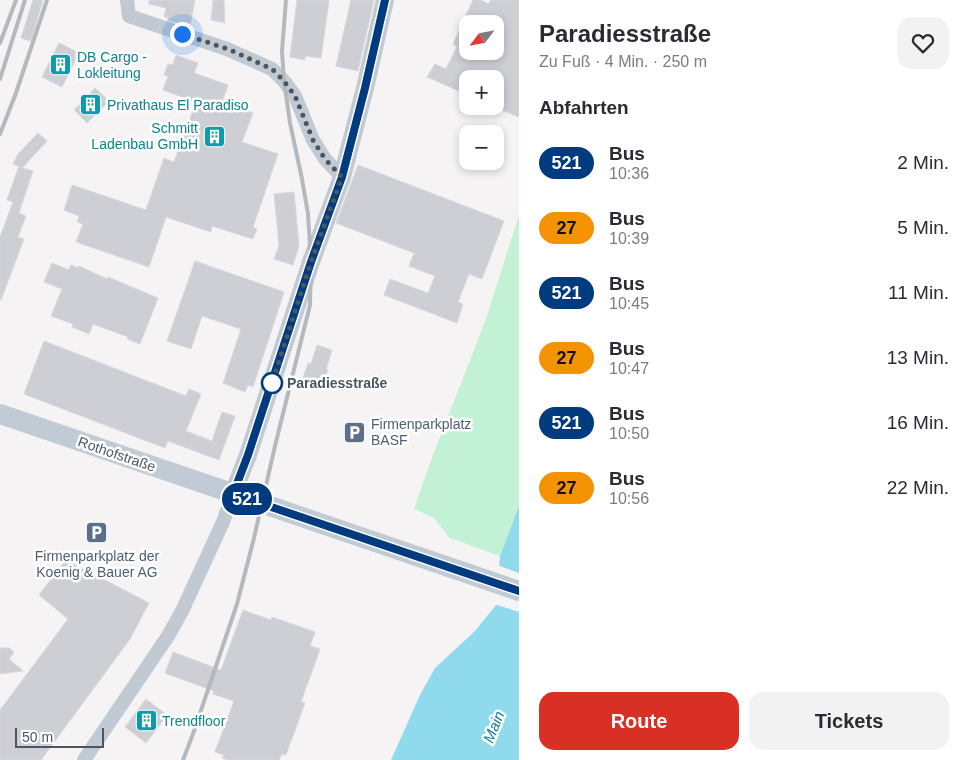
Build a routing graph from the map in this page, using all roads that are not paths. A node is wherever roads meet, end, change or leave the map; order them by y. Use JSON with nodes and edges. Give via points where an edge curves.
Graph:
{"nodes":[{"id":1,"x":127,"y":0,"type":"edge"},
{"id":2,"x":385,"y":0,"type":"edge"},
{"id":3,"x":342,"y":177,"type":"junction"},
{"id":4,"x":0,"y":414,"type":"edge"},
{"id":5,"x":233,"y":494,"type":"junction"},
{"id":6,"x":519,"y":591,"type":"edge"},
{"id":7,"x":84,"y":760,"type":"edge"}],
"edges":[{"from":1,"to":3,"type":"street","via":[[129,16],[228,49],[272,69],[295,96],[313,140]]},
{"from":2,"to":3,"type":"street"},
{"from":3,"to":5,"type":"street"},
{"from":4,"to":5,"type":"main road","name":"Rothofstraße"},
{"from":5,"to":6,"type":"main road","name":"Rothofstraße"},
{"from":5,"to":7,"type":"street","via":[[223,522],[168,636]]}]}
